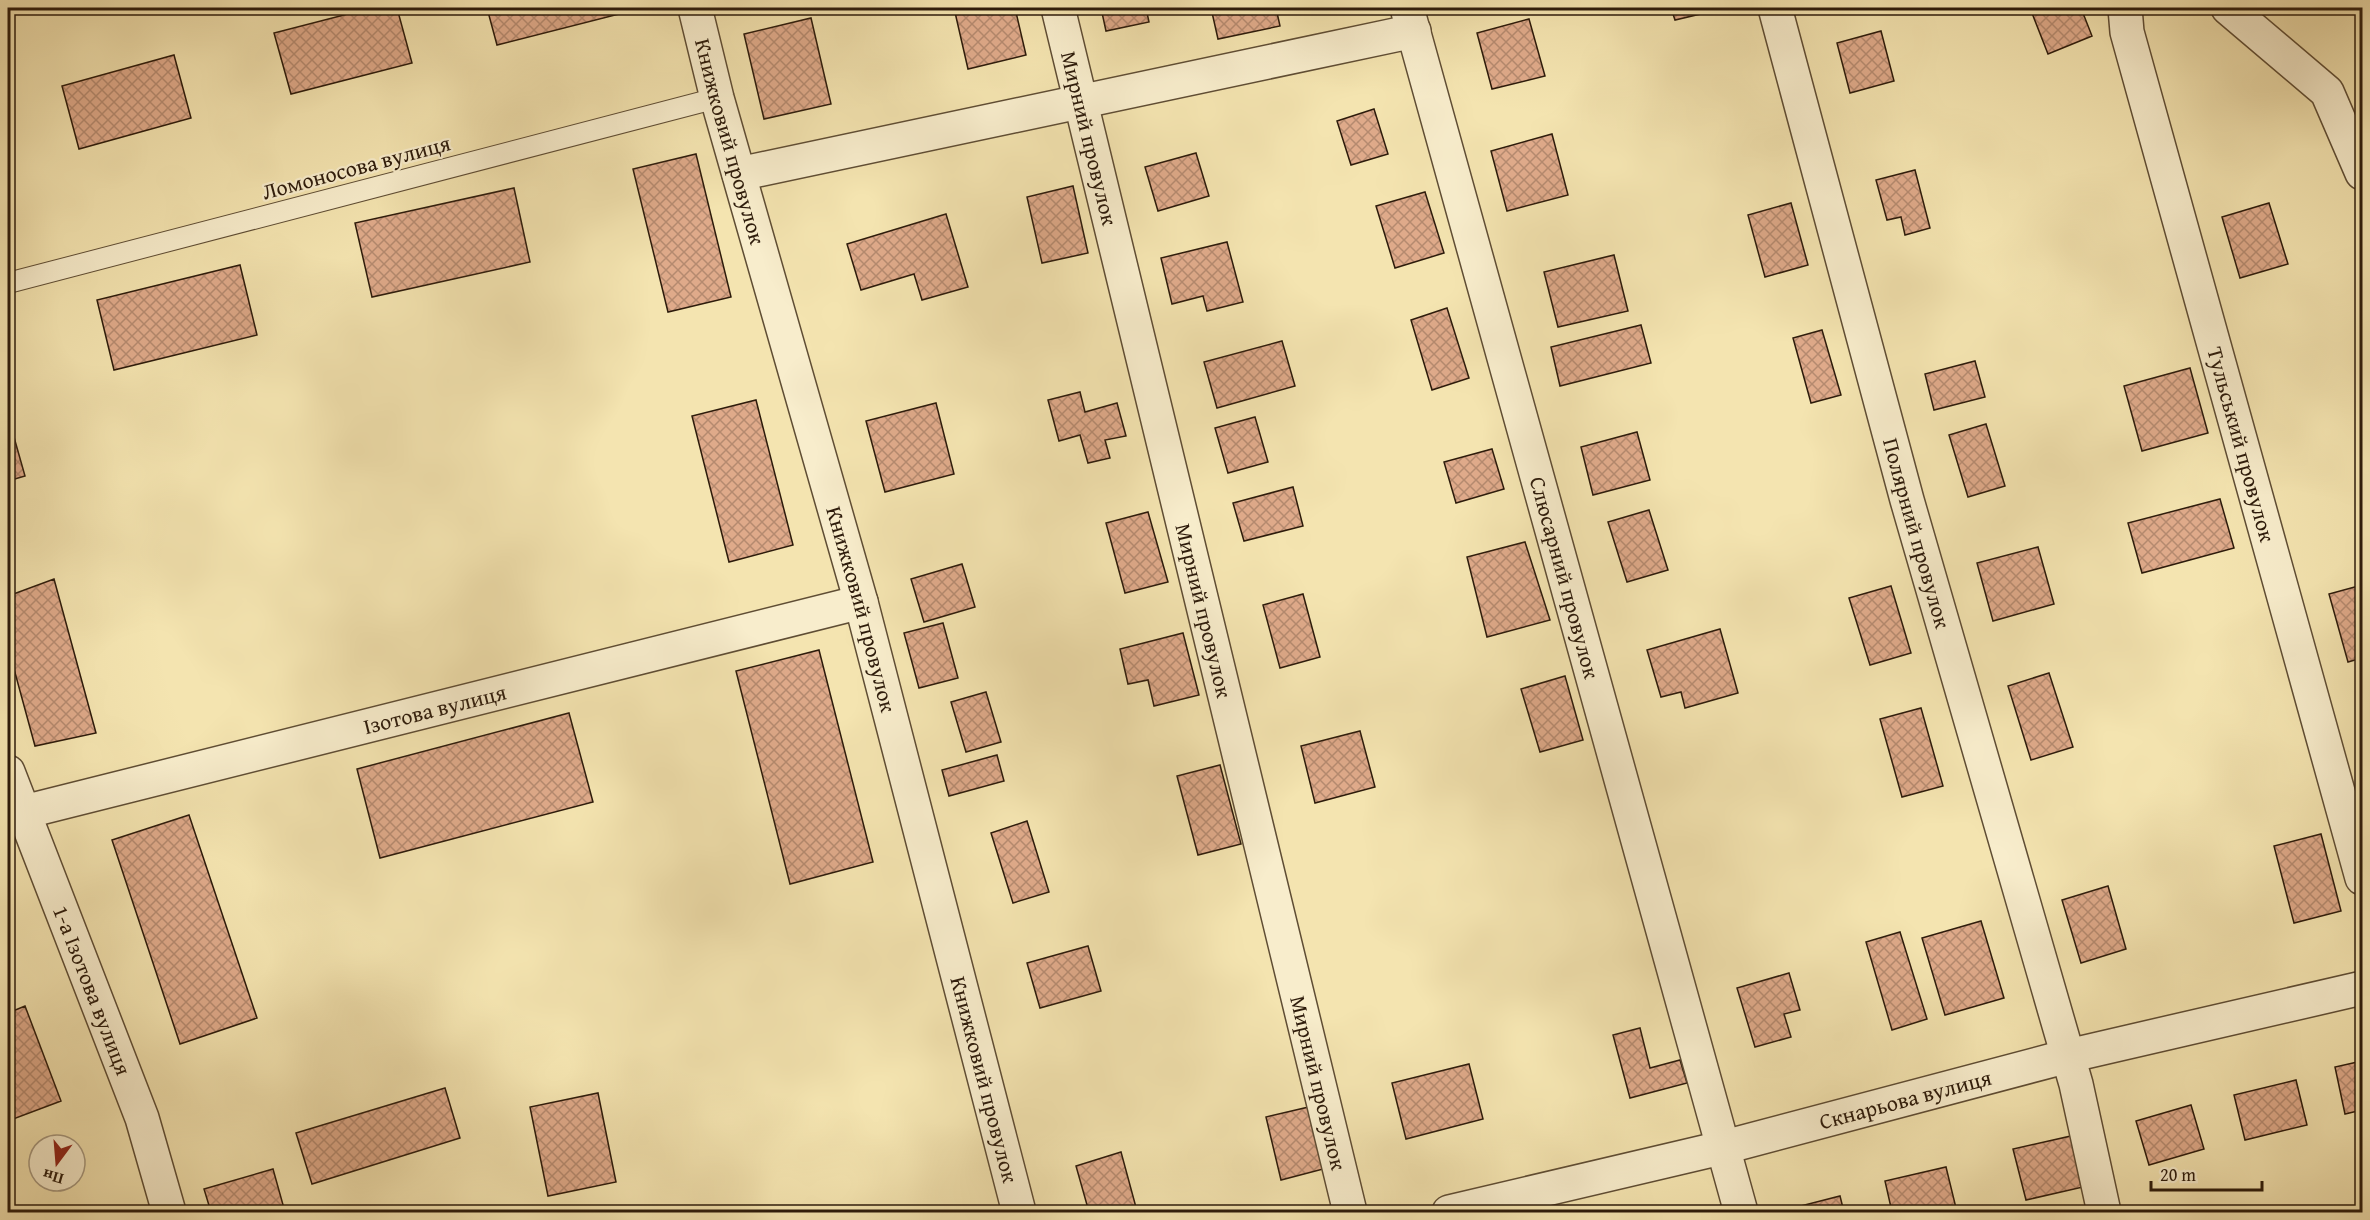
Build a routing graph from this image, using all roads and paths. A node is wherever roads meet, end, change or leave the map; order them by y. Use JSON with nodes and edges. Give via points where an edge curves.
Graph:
{"nodes":[{"id":1,"x":695,"y":8,"type":"edge"},
{"id":2,"x":1058,"y":8,"type":"edge"},
{"id":3,"x":1775,"y":8,"type":"edge"},
{"id":4,"x":2125,"y":8,"type":"edge"},
{"id":5,"x":2228,"y":8,"type":"edge"},
{"id":6,"x":1411,"y":19,"type":"edge"},
{"id":7,"x":717,"y":98,"type":"junction"},
{"id":8,"x":1080,"y":103,"type":"junction"},
{"id":9,"x":2362,"y":173,"type":"edge"},
{"id":10,"x":739,"y":174,"type":"junction"},
{"id":11,"x":8,"y":283,"type":"edge"},
{"id":12,"x":861,"y":603,"type":"junction"},
{"id":13,"x":8,"y":772,"type":"edge"},
{"id":14,"x":15,"y":815,"type":"edge"},
{"id":15,"x":2362,"y":878,"type":"edge"},
{"id":16,"x":2362,"y":988,"type":"edge"},
{"id":17,"x":2068,"y":1056,"type":"junction"},
{"id":18,"x":1721,"y":1148,"type":"junction"},
{"id":19,"x":169,"y":1212,"type":"edge"},
{"id":20,"x":1019,"y":1212,"type":"edge"},
{"id":21,"x":1350,"y":1212,"type":"edge"},
{"id":22,"x":1449,"y":1212,"type":"edge"},
{"id":23,"x":1741,"y":1212,"type":"edge"},
{"id":24,"x":2104,"y":1212,"type":"edge"}],
"edges":[{"from":1,"to":7,"type":"street","name":"Книжковий провулок"},
{"from":2,"to":8,"type":"street","name":"Мирний провулок"},
{"from":3,"to":17,"type":"street","name":"Полярний провулок","via":[[1907,500]]},
{"from":4,"to":15,"type":"street","name":"Тульський провулок","via":[[2127,32]]},
{"from":5,"to":9,"type":"street","via":[[2327,92]]},
{"from":6,"to":8,"type":"street"},
{"from":6,"to":18,"type":"street","name":"Слюсарний провулок"},
{"from":7,"to":10,"type":"street","name":"Книжковий провулок"},
{"from":7,"to":11,"type":"lane","name":"Ломоносова вулиця"},
{"from":8,"to":10,"type":"street"},
{"from":8,"to":21,"type":"street","name":"Мирний провулок"},
{"from":10,"to":12,"type":"street","name":"Книжковий провулок"},
{"from":12,"to":14,"type":"street","name":"Ізотова вулиця"},
{"from":12,"to":20,"type":"street","name":"Книжковий провулок"},
{"from":13,"to":14,"type":"street","name":"1-а Ізотова вулиця"},
{"from":14,"to":19,"type":"street","name":"1-а Ізотова вулиця","via":[[142,1118]]},
{"from":16,"to":17,"type":"street","name":"Скнарьова вулиця"},
{"from":17,"to":18,"type":"street","name":"Скнарьова вулиця"},
{"from":17,"to":24,"type":"street","name":"Полярний провулок"},
{"from":18,"to":22,"type":"street","name":"Скнарьова вулиця"},
{"from":18,"to":23,"type":"street","name":"Слюсарний провулок"}]}
